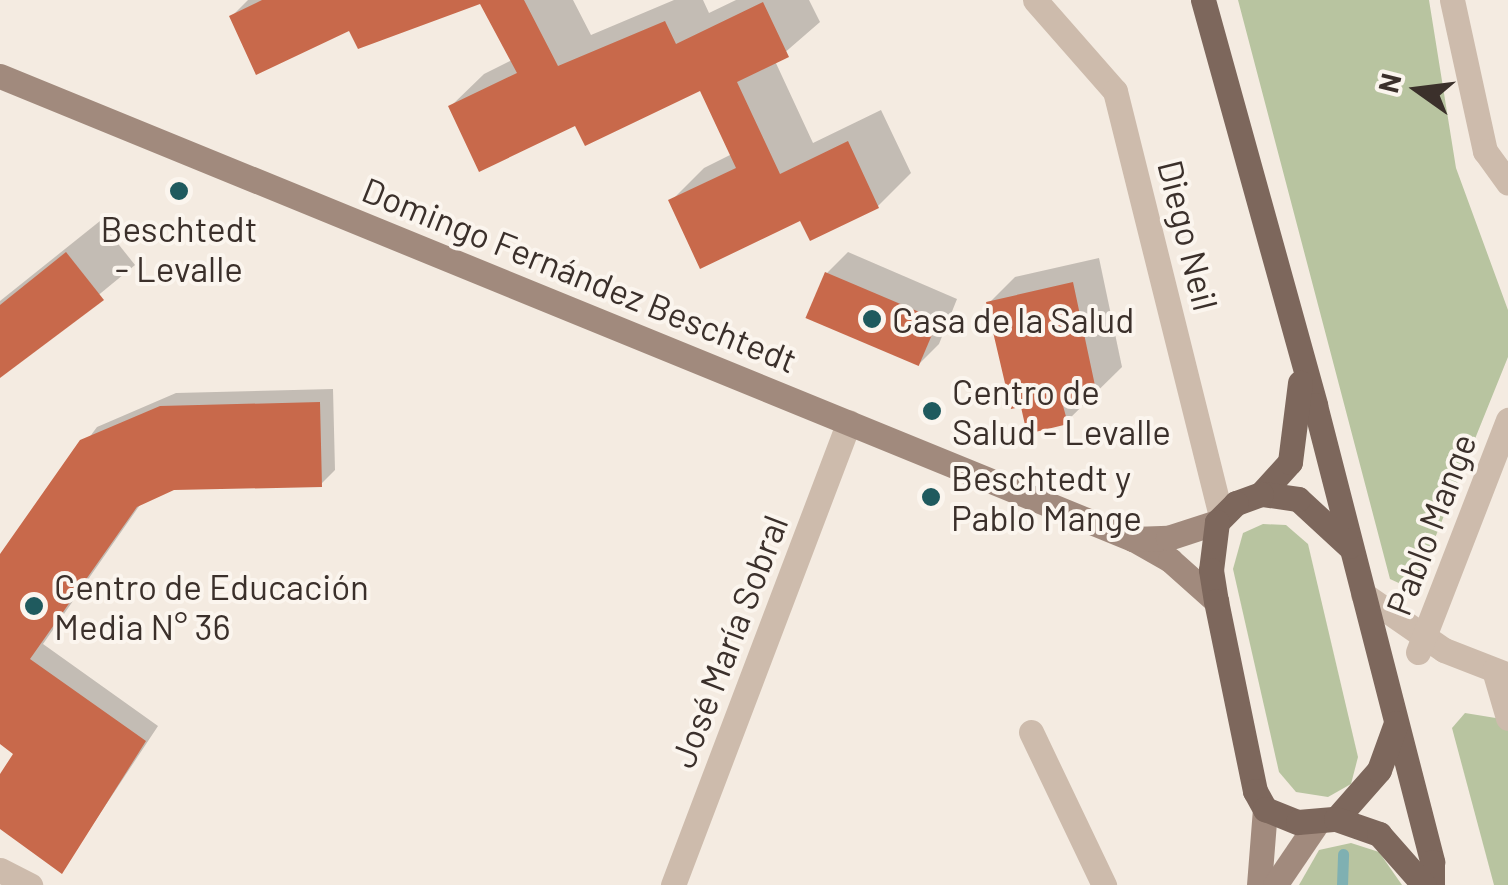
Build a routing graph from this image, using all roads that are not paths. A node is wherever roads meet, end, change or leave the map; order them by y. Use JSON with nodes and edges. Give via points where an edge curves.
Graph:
{"nodes":[{"id":1,"x":1036,"y":0,"type":"edge"},
{"id":2,"x":1202,"y":0,"type":"edge"},
{"id":3,"x":1452,"y":0,"type":"edge"},
{"id":4,"x":0,"y":76,"type":"edge"},
{"id":5,"x":1508,"y":183,"type":"edge"},
{"id":6,"x":1300,"y":368,"type":"junction"},
{"id":7,"x":1508,"y":420,"type":"edge"},
{"id":8,"x":849,"y":422,"type":"junction"},
{"id":9,"x":1260,"y":494,"type":"junction"},
{"id":10,"x":1219,"y":519,"type":"junction"},
{"id":11,"x":1133,"y":540,"type":"junction"},
{"id":12,"x":1351,"y":548,"type":"junction"},
{"id":13,"x":1363,"y":594,"type":"junction"},
{"id":14,"x":1216,"y":601,"type":"junction"},
{"id":15,"x":1429,"y":646,"type":"junction"},
{"id":16,"x":1501,"y":673,"type":"edge"},
{"id":17,"x":1387,"y":687,"type":"junction"},
{"id":18,"x":1508,"y":718,"type":"edge"},
{"id":19,"x":1396,"y":723,"type":"junction"},
{"id":20,"x":1031,"y":732,"type":"dead end"},
{"id":21,"x":1266,"y":810,"type":"junction"},
{"id":22,"x":1327,"y":821,"type":"junction"},
{"id":23,"x":0,"y":870,"type":"edge"},
{"id":24,"x":30,"y":885,"type":"edge"},
{"id":25,"x":674,"y":885,"type":"edge"},
{"id":26,"x":1104,"y":885,"type":"edge"},
{"id":27,"x":1259,"y":885,"type":"edge"},
{"id":28,"x":1275,"y":885,"type":"edge"},
{"id":29,"x":1424,"y":885,"type":"edge"},
{"id":30,"x":1432,"y":885,"type":"edge"}],
"edges":[{"from":1,"to":10,"type":"street","name":"Diego Neil","via":[[1115,91]]},
{"from":2,"to":6,"type":"main road"},
{"from":3,"to":5,"type":"street","via":[[1485,151]]},
{"from":4,"to":8,"type":"street","name":"Domingo Fernández Beschtedt"},
{"from":6,"to":9,"type":"main road","via":[[1290,462]]},
{"from":6,"to":12,"type":"main road"},
{"from":7,"to":15,"type":"street","name":"Pablo Mange"},
{"from":8,"to":11,"type":"street","name":"Domingo Fernández Beschtedt"},
{"from":8,"to":25,"type":"street","name":"José María Sobral"},
{"from":9,"to":10,"type":"main road"},
{"from":9,"to":12,"type":"main road","via":[[1298,499]]},
{"from":10,"to":11,"type":"street","via":[[1168,538]]},
{"from":10,"to":14,"type":"main road","via":[[1212,570]]},
{"from":11,"to":14,"type":"street","name":"Domingo Fernández Beschtedt","via":[[1170,560]]},
{"from":12,"to":13,"type":"main road"},
{"from":13,"to":15,"type":"street"},
{"from":13,"to":17,"type":"main road"},
{"from":14,"to":21,"type":"main road","via":[[1255,790]]},
{"from":15,"to":16,"type":"street"},
{"from":15,"to":17,"type":"street","via":[[1396,664]]},
{"from":16,"to":18,"type":"street"},
{"from":17,"to":19,"type":"main road"},
{"from":19,"to":22,"type":"main road","via":[[1379,770]]},
{"from":19,"to":30,"type":"main road"},
{"from":20,"to":26,"type":"street"},
{"from":21,"to":22,"type":"main road"},
{"from":21,"to":27,"type":"street"},
{"from":22,"to":28,"type":"street"},
{"from":22,"to":29,"type":"main road","via":[[1379,834]]},
{"from":23,"to":24,"type":"street"}]}
